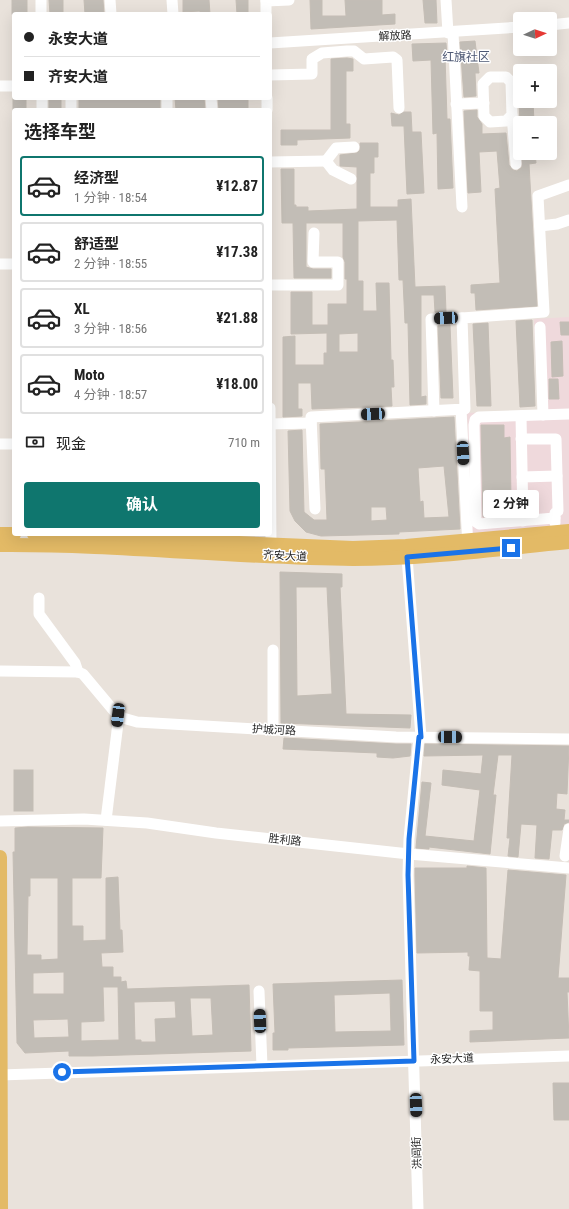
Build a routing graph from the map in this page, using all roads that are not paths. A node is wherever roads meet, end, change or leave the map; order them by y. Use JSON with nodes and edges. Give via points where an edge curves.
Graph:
{"nodes":[{"id":1,"x":41,"y":0,"type":"edge"},
{"id":2,"x":110,"y":0,"type":"edge"},
{"id":3,"x":172,"y":0,"type":"edge"},
{"id":4,"x":266,"y":0,"type":"edge"},
{"id":5,"x":289,"y":0,"type":"edge"},
{"id":6,"x":446,"y":0,"type":"edge"},
{"id":7,"x":41,"y":12,"type":"edge"},
{"id":8,"x":111,"y":12,"type":"edge"},
{"id":9,"x":173,"y":12,"type":"edge"},
{"id":10,"x":266,"y":12,"type":"edge"},
{"id":11,"x":569,"y":23,"type":"edge"},
{"id":12,"x":557,"y":24,"type":"edge"},
{"id":13,"x":513,"y":28,"type":"edge"},
{"id":14,"x":451,"y":33,"type":"junction"},
{"id":15,"x":272,"y":44,"type":"edge"},
{"id":16,"x":272,"y":76,"type":"edge"},
{"id":17,"x":0,"y":86,"type":"edge"},
{"id":18,"x":12,"y":86,"type":"edge"},
{"id":19,"x":484,"y":103,"type":"junction"},
{"id":20,"x":456,"y":104,"type":"junction"},
{"id":21,"x":399,"y":108,"type":"dead end"},
{"id":22,"x":512,"y":115,"type":"junction"},
{"id":23,"x":354,"y":147,"type":"dead end"},
{"id":24,"x":326,"y":161,"type":"junction"},
{"id":25,"x":272,"y":162,"type":"edge"},
{"id":26,"x":516,"y":164,"type":"dead end"},
{"id":27,"x":351,"y":179,"type":"dead end"},
{"id":28,"x":569,"y":185,"type":"edge"},
{"id":29,"x":462,"y":207,"type":"dead end"},
{"id":30,"x":569,"y":220,"type":"edge"},
{"id":31,"x":540,"y":226,"type":"junction"},
{"id":32,"x":314,"y":233,"type":"dead end"},
{"id":33,"x":0,"y":264,"type":"edge"},
{"id":34,"x":12,"y":264,"type":"edge"},
{"id":35,"x":272,"y":285,"type":"edge"},
{"id":36,"x":462,"y":318,"type":"junction"},
{"id":37,"x":540,"y":327,"type":"dead end"},
{"id":38,"x":461,"y":409,"type":"junction"},
{"id":39,"x":434,"y":411,"type":"junction"},
{"id":40,"x":569,"y":414,"type":"edge"},
{"id":41,"x":543,"y":415,"type":"junction"},
{"id":42,"x":520,"y":416,"type":"junction"},
{"id":43,"x":311,"y":423,"type":"junction"},
{"id":44,"x":272,"y":424,"type":"edge"},
{"id":45,"x":521,"y":439,"type":"junction"},
{"id":46,"x":0,"y":444,"type":"edge"},
{"id":47,"x":12,"y":444,"type":"edge"},
{"id":48,"x":557,"y":476,"type":"junction"},
{"id":49,"x":522,"y":477,"type":"junction"},
{"id":50,"x":315,"y":509,"type":"dead end"},
{"id":51,"x":555,"y":518,"type":"junction"},
{"id":52,"x":523,"y":520,"type":"junction"},
{"id":53,"x":562,"y":532,"type":"edge"},
{"id":54,"x":0,"y":534,"type":"edge"},
{"id":55,"x":12,"y":534,"type":"edge"},
{"id":56,"x":82,"y":536,"type":"edge"},
{"id":57,"x":272,"y":536,"type":"edge"},
{"id":58,"x":569,"y":542,"type":"edge"},
{"id":59,"x":272,"y":544,"type":"junction"},
{"id":60,"x":0,"y":545,"type":"edge"},
{"id":61,"x":468,"y":546,"type":"junction"},
{"id":62,"x":407,"y":557,"type":"junction"},
{"id":63,"x":39,"y":598,"type":"dead end"},
{"id":64,"x":273,"y":650,"type":"dead end"},
{"id":65,"x":0,"y":671,"type":"edge"},
{"id":66,"x":78,"y":672,"type":"junction"},
{"id":67,"x":118,"y":715,"type":"junction"},
{"id":68,"x":273,"y":730,"type":"junction"},
{"id":69,"x":420,"y":737,"type":"junction"},
{"id":70,"x":569,"y":739,"type":"edge"},
{"id":71,"x":106,"y":820,"type":"junction"},
{"id":72,"x":0,"y":821,"type":"edge"},
{"id":73,"x":569,"y":829,"type":"edge"},
{"id":74,"x":409,"y":854,"type":"junction"},
{"id":75,"x":565,"y":856,"type":"dead end"},
{"id":76,"x":0,"y":857,"type":"edge"},
{"id":77,"x":569,"y":868,"type":"edge"},
{"id":78,"x":0,"y":908,"type":"edge"},
{"id":79,"x":259,"y":991,"type":"dead end"},
{"id":80,"x":569,"y":1056,"type":"edge"},
{"id":81,"x":414,"y":1061,"type":"junction"},
{"id":82,"x":262,"y":1066,"type":"junction"},
{"id":83,"x":0,"y":1074,"type":"edge"},
{"id":84,"x":1,"y":1209,"type":"edge"},
{"id":85,"x":418,"y":1209,"type":"edge"}],
"edges":[{"from":1,"to":7,"type":"street"},
{"from":2,"to":8,"type":"street"},
{"from":3,"to":9,"type":"street"},
{"from":4,"to":5,"type":"street"},
{"from":4,"to":10,"type":"street"},
{"from":6,"to":14,"type":"street"},
{"from":11,"to":12,"type":"street"},
{"from":13,"to":14,"type":"street","name":"解放路"},
{"from":14,"to":15,"type":"street","name":"解放路"},
{"from":14,"to":20,"type":"street"},
{"from":16,"to":21,"type":"street","via":[[312,74],[312,59],[322,53],[354,51],[364,59],[393,57],[397,60]]},
{"from":17,"to":18,"type":"street"},
{"from":19,"to":20,"type":"street"},
{"from":19,"to":22,"type":"street","via":[[484,116],[490,122],[506,121]]},
{"from":19,"to":22,"type":"street","via":[[485,81],[490,77],[506,77],[511,82]]},
{"from":20,"to":29,"type":"street"},
{"from":22,"to":26,"type":"street"},
{"from":23,"to":24,"type":"street","via":[[336,148]]},
{"from":24,"to":25,"type":"street"},
{"from":24,"to":27,"type":"street","via":[[333,170]]},
{"from":28,"to":31,"type":"street","via":[[538,196]]},
{"from":30,"to":31,"type":"street"},
{"from":31,"to":36,"type":"street","via":[[544,312]]},
{"from":32,"to":35,"type":"street","via":[[313,262],[338,262],[338,285]]},
{"from":33,"to":34,"type":"street"},
{"from":36,"to":38,"type":"street","via":[[465,409]]},
{"from":36,"to":39,"type":"street","via":[[431,319]]},
{"from":37,"to":41,"type":"street"},
{"from":38,"to":39,"type":"street"},
{"from":38,"to":61,"type":"street"},
{"from":39,"to":43,"type":"street","via":[[311,417]]},
{"from":40,"to":41,"type":"street"},
{"from":41,"to":42,"type":"street"},
{"from":42,"to":45,"type":"street"},
{"from":42,"to":52,"type":"street","via":[[479,417],[475,420],[476,522],[479,524]]},
{"from":43,"to":44,"type":"street"},
{"from":43,"to":50,"type":"street"},
{"from":45,"to":48,"type":"street","via":[[556,438]]},
{"from":45,"to":49,"type":"street"},
{"from":46,"to":47,"type":"street"},
{"from":48,"to":49,"type":"street"},
{"from":48,"to":51,"type":"street","via":[[558,511]]},
{"from":49,"to":52,"type":"street"},
{"from":51,"to":52,"type":"street"},
{"from":51,"to":53,"type":"street"},
{"from":53,"to":61,"type":"main road","name":"齐安大道"},
{"from":54,"to":55,"type":"main road"},
{"from":56,"to":59,"type":"main road","name":"齐安大道"},
{"from":57,"to":59,"type":"street"},
{"from":58,"to":61,"type":"main road","name":"齐安大道"},
{"from":59,"to":61,"type":"main road","name":"齐安大道","via":[[380,548]]},
{"from":60,"to":62,"type":"main road","name":"齐安大道","via":[[107,547],[340,558]]},
{"from":61,"to":62,"type":"main road","name":"齐安大道"},
{"from":62,"to":69,"type":"street","name":"洪闾街"},
{"from":63,"to":66,"type":"street","via":[[39,614],[75,663]]},
{"from":64,"to":68,"type":"street"},
{"from":65,"to":66,"type":"street"},
{"from":66,"to":67,"type":"street","name":"护城河路","via":[[83,674]]},
{"from":67,"to":68,"type":"street","name":"护城河路","via":[[137,722]]},
{"from":67,"to":71,"type":"street"},
{"from":68,"to":69,"type":"street","name":"护城河路"},
{"from":69,"to":70,"type":"street","name":"护城河路"},
{"from":69,"to":74,"type":"street","name":"洪闾街"},
{"from":71,"to":72,"type":"street","name":"胜利路"},
{"from":71,"to":74,"type":"street","name":"胜利路"},
{"from":73,"to":75,"type":"street"},
{"from":74,"to":77,"type":"street","name":"胜利路"},
{"from":74,"to":81,"type":"street","name":"洪闾街"},
{"from":76,"to":78,"type":"main road"},
{"from":78,"to":83,"type":"main road"},
{"from":79,"to":82,"type":"street"},
{"from":80,"to":81,"type":"street","name":"永安大道"},
{"from":81,"to":82,"type":"street","name":"永安大道"},
{"from":81,"to":85,"type":"street","name":"洪闾街"},
{"from":82,"to":83,"type":"street","name":"永安大道"},
{"from":83,"to":84,"type":"main road"}]}
